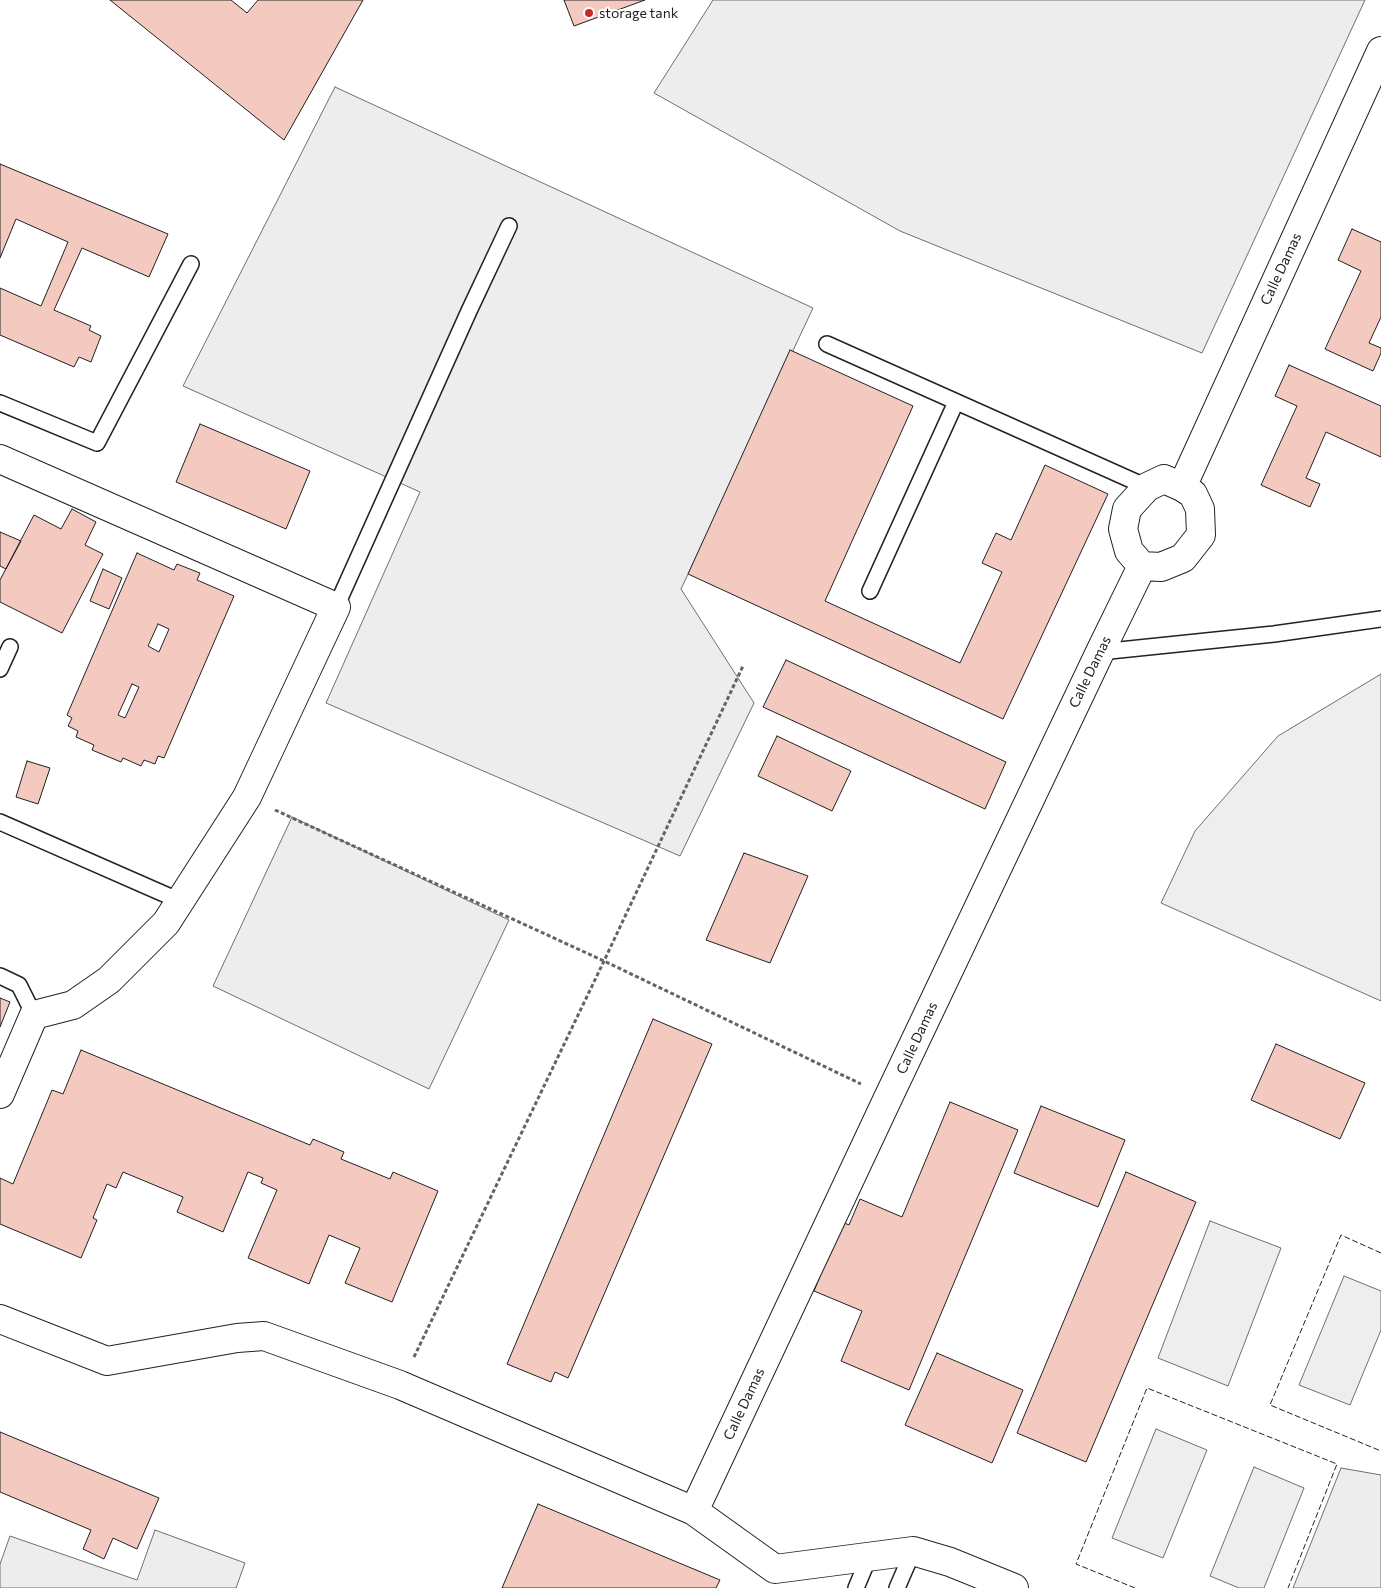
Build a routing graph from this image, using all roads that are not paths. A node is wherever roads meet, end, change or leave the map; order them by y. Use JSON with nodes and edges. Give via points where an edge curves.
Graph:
{"nodes":[{"id":1,"x":1381,"y":51,"type":"edge"},
{"id":2,"x":509,"y":226,"type":"dead end"},
{"id":3,"x":191,"y":264,"type":"dead end"},
{"id":4,"x":827,"y":344,"type":"dead end"},
{"id":5,"x":0,"y":402,"type":"edge"},
{"id":6,"x":956,"y":402,"type":"junction"},
{"id":7,"x":0,"y":458,"type":"edge"},
{"id":8,"x":1147,"y":487,"type":"junction"},
{"id":9,"x":1182,"y":487,"type":"junction"},
{"id":10,"x":1142,"y":566,"type":"junction"},
{"id":11,"x":870,"y":591,"type":"dead end"},
{"id":12,"x":336,"y":607,"type":"junction"},
{"id":13,"x":1381,"y":619,"type":"edge"},
{"id":14,"x":10,"y":647,"type":"dead end"},
{"id":15,"x":1100,"y":652,"type":"junction"},
{"id":16,"x":0,"y":669,"type":"edge"},
{"id":17,"x":0,"y":822,"type":"edge"},
{"id":18,"x":180,"y":901,"type":"junction"},
{"id":19,"x":0,"y":976,"type":"edge"},
{"id":20,"x":34,"y":1015,"type":"junction"},
{"id":21,"x":0,"y":1094,"type":"edge"},
{"id":22,"x":0,"y":1319,"type":"edge"},
{"id":23,"x":694,"y":1511,"type":"junction"},
{"id":24,"x":913,"y":1551,"type":"junction"},
{"id":25,"x":869,"y":1557,"type":"junction"},
{"id":26,"x":856,"y":1588,"type":"edge"},
{"id":27,"x":897,"y":1588,"type":"edge"},
{"id":28,"x":1014,"y":1588,"type":"edge"}],
"edges":[{"from":1,"to":9,"type":"street","name":"Calle Damas"},
{"from":2,"to":12,"type":"lane"},
{"from":3,"to":5,"type":"lane","via":[[97,443]]},
{"from":4,"to":6,"type":"lane"},
{"from":6,"to":8,"type":"lane"},
{"from":6,"to":11,"type":"lane"},
{"from":7,"to":12,"type":"street"},
{"from":8,"to":9,"type":"street","via":[[1164,479]]},
{"from":8,"to":10,"type":"street","via":[[1127,509],[1123,528],[1129,551]]},
{"from":9,"to":10,"type":"street","via":[[1193,494],[1200,509],[1201,534],[1183,558],[1161,567]]},
{"from":10,"to":15,"type":"street","name":"Calle Damas"},
{"from":12,"to":18,"type":"street","via":[[246,797]]},
{"from":13,"to":15,"type":"lane"},
{"from":14,"to":16,"type":"lane"},
{"from":15,"to":23,"type":"street","name":"Calle Damas"},
{"from":17,"to":18,"type":"lane"},
{"from":18,"to":20,"type":"street","via":[[166,923],[109,980],[72,1005]]},
{"from":19,"to":20,"type":"lane","via":[[19,986]]},
{"from":20,"to":21,"type":"street"},
{"from":22,"to":23,"type":"street","via":[[107,1361],[264,1336],[400,1385]]},
{"from":23,"to":25,"type":"street","via":[[774,1569]]},
{"from":24,"to":25,"type":"street"},
{"from":24,"to":27,"type":"lane"},
{"from":24,"to":28,"type":"street"},
{"from":25,"to":26,"type":"lane"}]}
